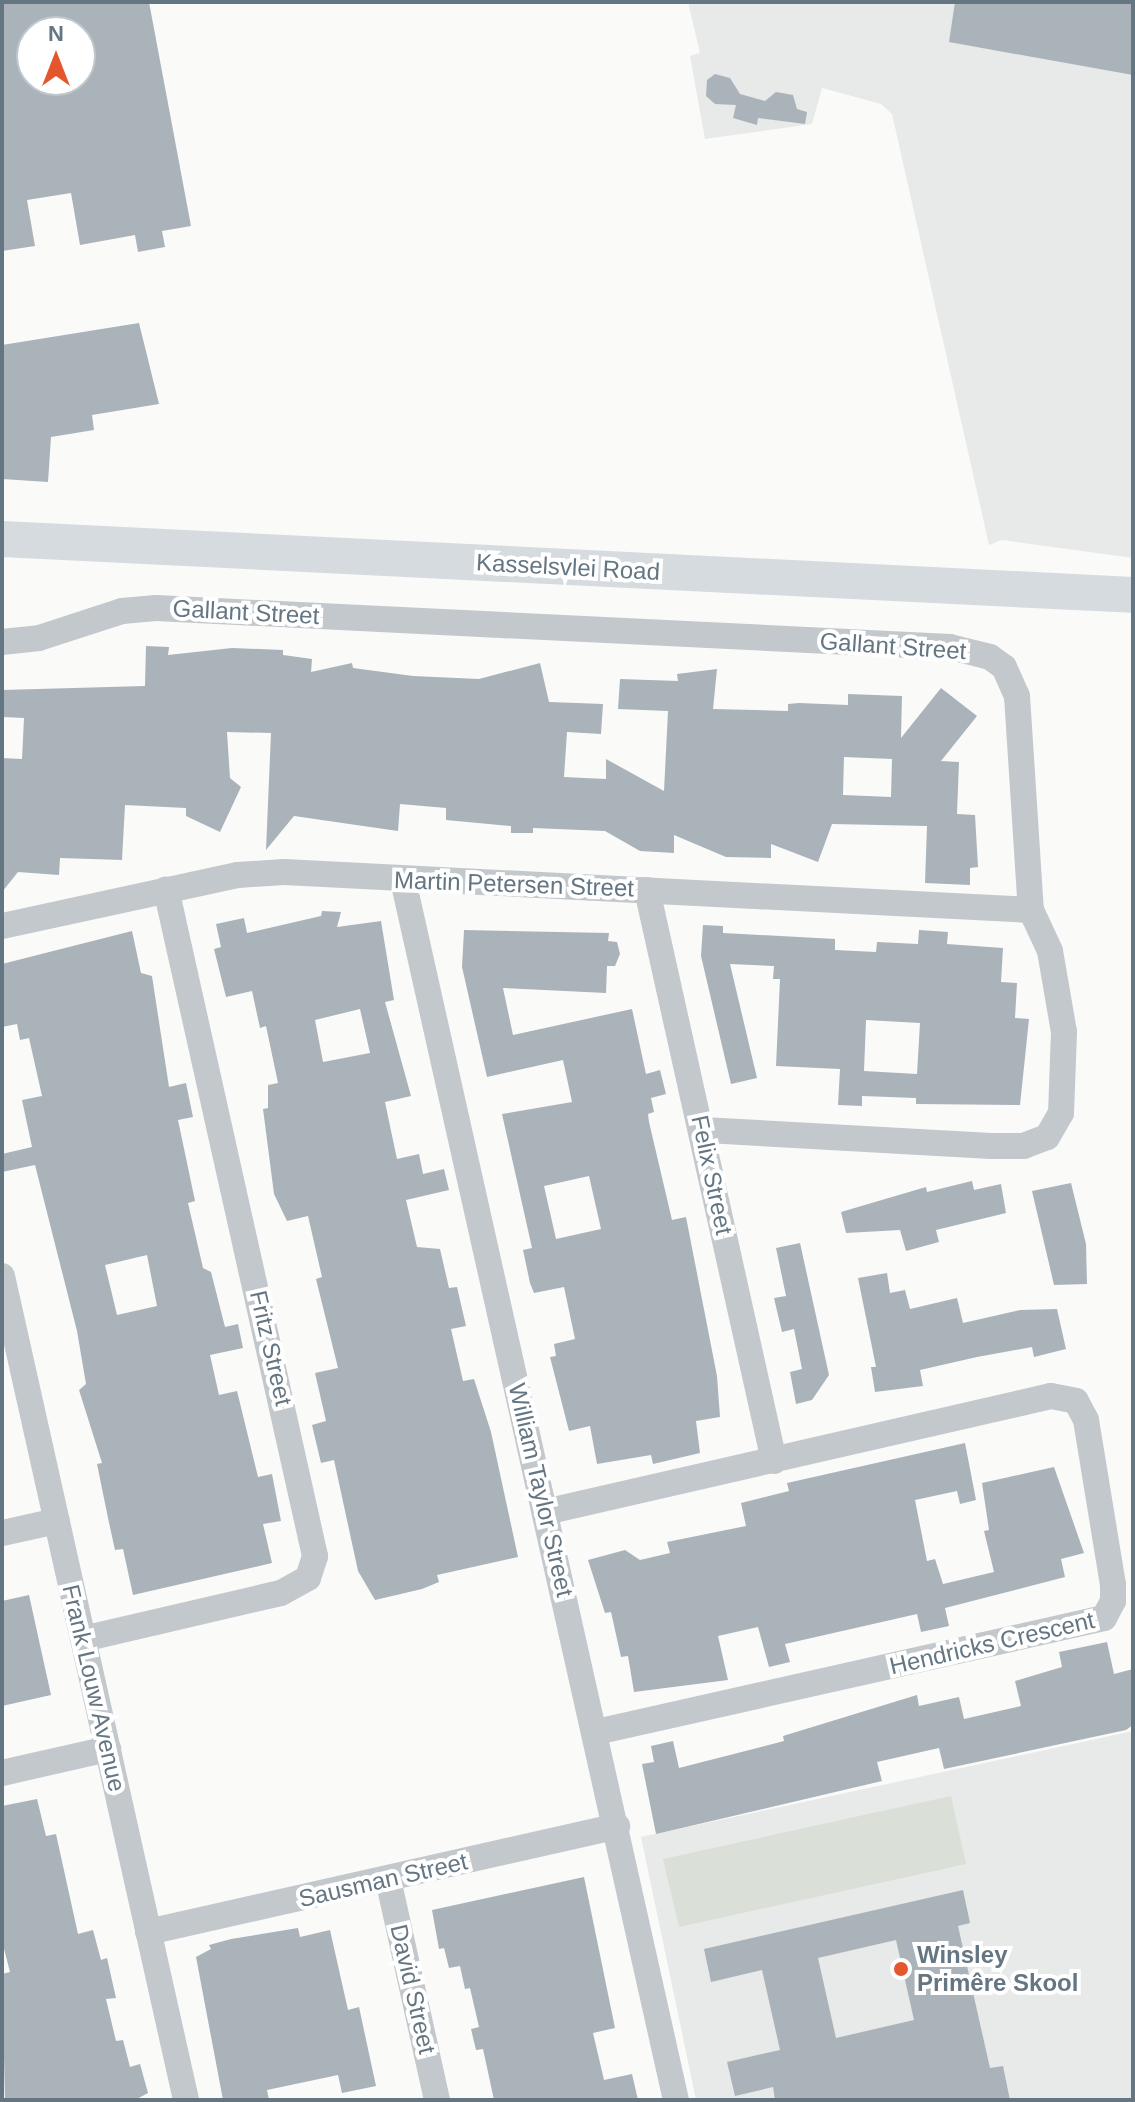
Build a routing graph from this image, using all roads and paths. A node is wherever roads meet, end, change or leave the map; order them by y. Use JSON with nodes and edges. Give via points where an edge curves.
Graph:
{"nodes":[{"id":1,"x":2,"y":539,"type":"edge"},
{"id":2,"x":1133,"y":595,"type":"edge"},
{"id":3,"x":2,"y":642,"type":"edge"},
{"id":4,"x":403,"y":880,"type":"junction"},
{"id":5,"x":166,"y":889,"type":"junction"},
{"id":6,"x":647,"y":890,"type":"junction"},
{"id":7,"x":1031,"y":910,"type":"junction"},
{"id":8,"x":2,"y":926,"type":"edge"},
{"id":9,"x":702,"y":1130,"type":"junction"},
{"id":10,"x":3,"y":1284,"type":"edge"},
{"id":11,"x":774,"y":1461,"type":"junction"},
{"id":12,"x":545,"y":1512,"type":"junction"},
{"id":13,"x":57,"y":1521,"type":"junction"},
{"id":14,"x":2,"y":1533,"type":"edge"},
{"id":15,"x":83,"y":1639,"type":"junction"},
{"id":16,"x":596,"y":1732,"type":"junction"},
{"id":17,"x":108,"y":1749,"type":"junction"},
{"id":18,"x":2,"y":1773,"type":"edge"},
{"id":19,"x":617,"y":1826,"type":"junction"},
{"id":20,"x":388,"y":1879,"type":"junction"},
{"id":21,"x":148,"y":1932,"type":"junction"},
{"id":22,"x":186,"y":2100,"type":"edge"},
{"id":23,"x":437,"y":2100,"type":"edge"},
{"id":24,"x":676,"y":2100,"type":"edge"}],
"edges":[{"from":1,"to":2,"type":"street","name":"Kasselsvlei Road"},
{"from":3,"to":7,"type":"street","name":"Gallant Street","via":[[39,638],[113,613],[156,608],[977,651],[1004,667],[1017,696]]},
{"from":4,"to":5,"type":"street","name":"Martin Petersen Street","via":[[284,872]]},
{"from":4,"to":6,"type":"street","name":"Martin Petersen Street"},
{"from":4,"to":12,"type":"street","name":"William Taylor Street"},
{"from":5,"to":8,"type":"street","name":"Martin Petersen Street"},
{"from":5,"to":15,"type":"street","name":"Fritz Street","via":[[315,1556],[308,1578],[290,1590]]},
{"from":6,"to":7,"type":"street","name":"Martin Petersen Street"},
{"from":6,"to":9,"type":"street","name":"Felix Street"},
{"from":7,"to":9,"type":"street","name":"Gallant Street","via":[[1050,951],[1064,1032],[1061,1113],[1047,1137],[1024,1146],[991,1146]]},
{"from":9,"to":11,"type":"street","name":"Felix Street"},
{"from":10,"to":13,"type":"street","name":"Frank Louw Avenue"},
{"from":11,"to":12,"type":"street","name":"Hendricks Crescent"},
{"from":11,"to":16,"type":"street","name":"Hendricks Crescent","via":[[1066,1396],[1083,1408],[1086,1420],[1113,1585],[1111,1611],[1095,1621]]},
{"from":12,"to":16,"type":"street","name":"William Taylor Street"},
{"from":13,"to":14,"type":"street"},
{"from":13,"to":15,"type":"street","name":"Frank Louw Avenue"},
{"from":15,"to":17,"type":"street","name":"Frank Louw Avenue"},
{"from":16,"to":19,"type":"street","name":"William Taylor Street"},
{"from":17,"to":18,"type":"street"},
{"from":17,"to":21,"type":"street","name":"Frank Louw Avenue"},
{"from":19,"to":20,"type":"street","name":"Sausman Street"},
{"from":19,"to":24,"type":"street","name":"William Taylor Street"},
{"from":20,"to":21,"type":"street","name":"Sausman Street"},
{"from":20,"to":23,"type":"street","name":"David Street"},
{"from":21,"to":22,"type":"street","name":"Frank Louw Avenue"}]}
